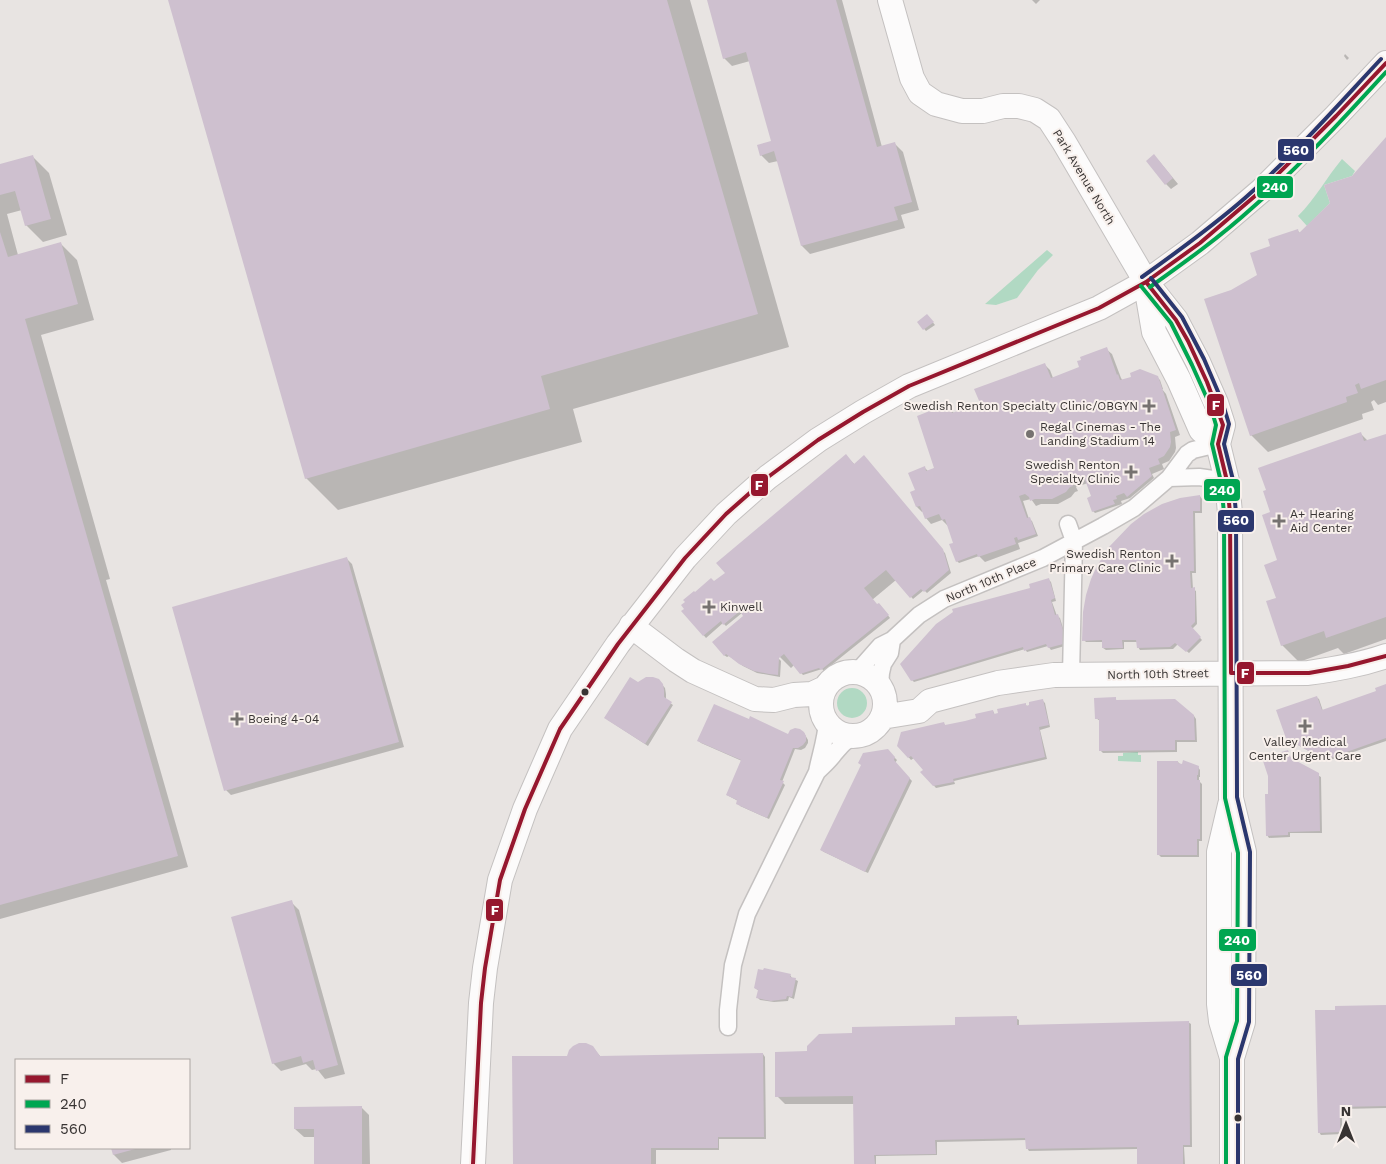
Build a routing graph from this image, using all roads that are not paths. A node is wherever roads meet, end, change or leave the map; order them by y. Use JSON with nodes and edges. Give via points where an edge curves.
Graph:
{"nodes":[{"id":1,"x":890,"y":0,"type":"edge"},
{"id":2,"x":1385,"y":66,"type":"edge"},
{"id":3,"x":1146,"y":282,"type":"junction"},
{"id":4,"x":1218,"y":444,"type":"junction"},
{"id":5,"x":1169,"y":478,"type":"junction"},
{"id":6,"x":1227,"y":481,"type":"junction"},
{"id":7,"x":1068,"y":524,"type":"dead end"},
{"id":8,"x":1074,"y":541,"type":"junction"},
{"id":9,"x":631,"y":626,"type":"junction"},
{"id":10,"x":892,"y":640,"type":"junction"},
{"id":11,"x":1386,"y":656,"type":"edge"},
{"id":12,"x":857,"y":672,"type":"junction"},
{"id":13,"x":1231,"y":673,"type":"junction"},
{"id":14,"x":1072,"y":675,"type":"junction"},
{"id":15,"x":825,"y":688,"type":"junction"},
{"id":16,"x":882,"y":689,"type":"junction"},
{"id":17,"x":774,"y":700,"type":"junction"},
{"id":18,"x":930,"y":701,"type":"junction"},
{"id":19,"x":882,"y":718,"type":"junction"},
{"id":20,"x":826,"y":720,"type":"junction"},
{"id":21,"x":856,"y":736,"type":"junction"},
{"id":22,"x":817,"y":772,"type":"junction"},
{"id":23,"x":728,"y":1027,"type":"dead end"},
{"id":24,"x":473,"y":1164,"type":"edge"},
{"id":25,"x":1232,"y":1164,"type":"edge"}],
"edges":[{"from":1,"to":3,"type":"street","name":"Park Avenue North","via":[[912,78],[920,93],[936,104],[962,111],[1019,106],[1035,110],[1049,119]]},
{"from":2,"to":3,"type":"street","via":[[1262,190]]},
{"from":3,"to":4,"type":"street","name":"Park Avenue North","via":[[1176,320],[1207,382],[1223,425]]},
{"from":3,"to":9,"type":"street","via":[[1099,308],[909,386],[818,440],[768,476],[726,514],[685,558]]},
{"from":4,"to":5,"type":"street","name":"North 10th Place","via":[[1187,454]]},
{"from":4,"to":6,"type":"street","name":"Park Avenue North"},
{"from":5,"to":6,"type":"street","via":[[1199,477]]},
{"from":5,"to":8,"type":"street","name":"North 10th Place","via":[[1134,508]]},
{"from":6,"to":13,"type":"street","name":"Park Avenue North"},
{"from":7,"to":8,"type":"street"},
{"from":8,"to":10,"type":"street","name":"North 10th Place","via":[[1043,558],[944,599],[919,615]]},
{"from":8,"to":14,"type":"street"},
{"from":9,"to":17,"type":"street","via":[[693,670],[755,698]]},
{"from":9,"to":24,"type":"street","via":[[560,729],[524,809],[500,880],[481,1003]]},
{"from":10,"to":12,"type":"street","name":"North 10th Place","via":[[880,646]]},
{"from":10,"to":16,"type":"street","name":"North 10th Place","via":[[881,673]]},
{"from":11,"to":13,"type":"street","name":"North 10th Street","via":[[1308,673]]},
{"from":12,"to":15,"type":"street","via":[[839,675]]},
{"from":12,"to":16,"type":"street","via":[[874,679]]},
{"from":13,"to":14,"type":"street","name":"North 10th Street"},
{"from":13,"to":25,"type":"street","name":"Park Avenue North","via":[[1232,798],[1244,852],[1243,1022],[1232,1058]]},
{"from":14,"to":18,"type":"street","name":"North 10th Street","via":[[998,683]]},
{"from":15,"to":17,"type":"street","via":[[812,694]]},
{"from":15,"to":20,"type":"street","via":[[821,708]]},
{"from":16,"to":18,"type":"street","name":"North 10th Street"},
{"from":16,"to":19,"type":"street","via":[[885,709]]},
{"from":17,"to":20,"type":"street"},
{"from":18,"to":19,"type":"street","name":"North 10th Street","via":[[919,711]]},
{"from":19,"to":21,"type":"street","via":[[872,730]]},
{"from":20,"to":21,"type":"street","via":[[838,732]]},
{"from":20,"to":22,"type":"street","via":[[826,735]]},
{"from":21,"to":22,"type":"street","via":[[845,741]]},
{"from":22,"to":23,"type":"street","via":[[747,914],[733,965]]}]}
